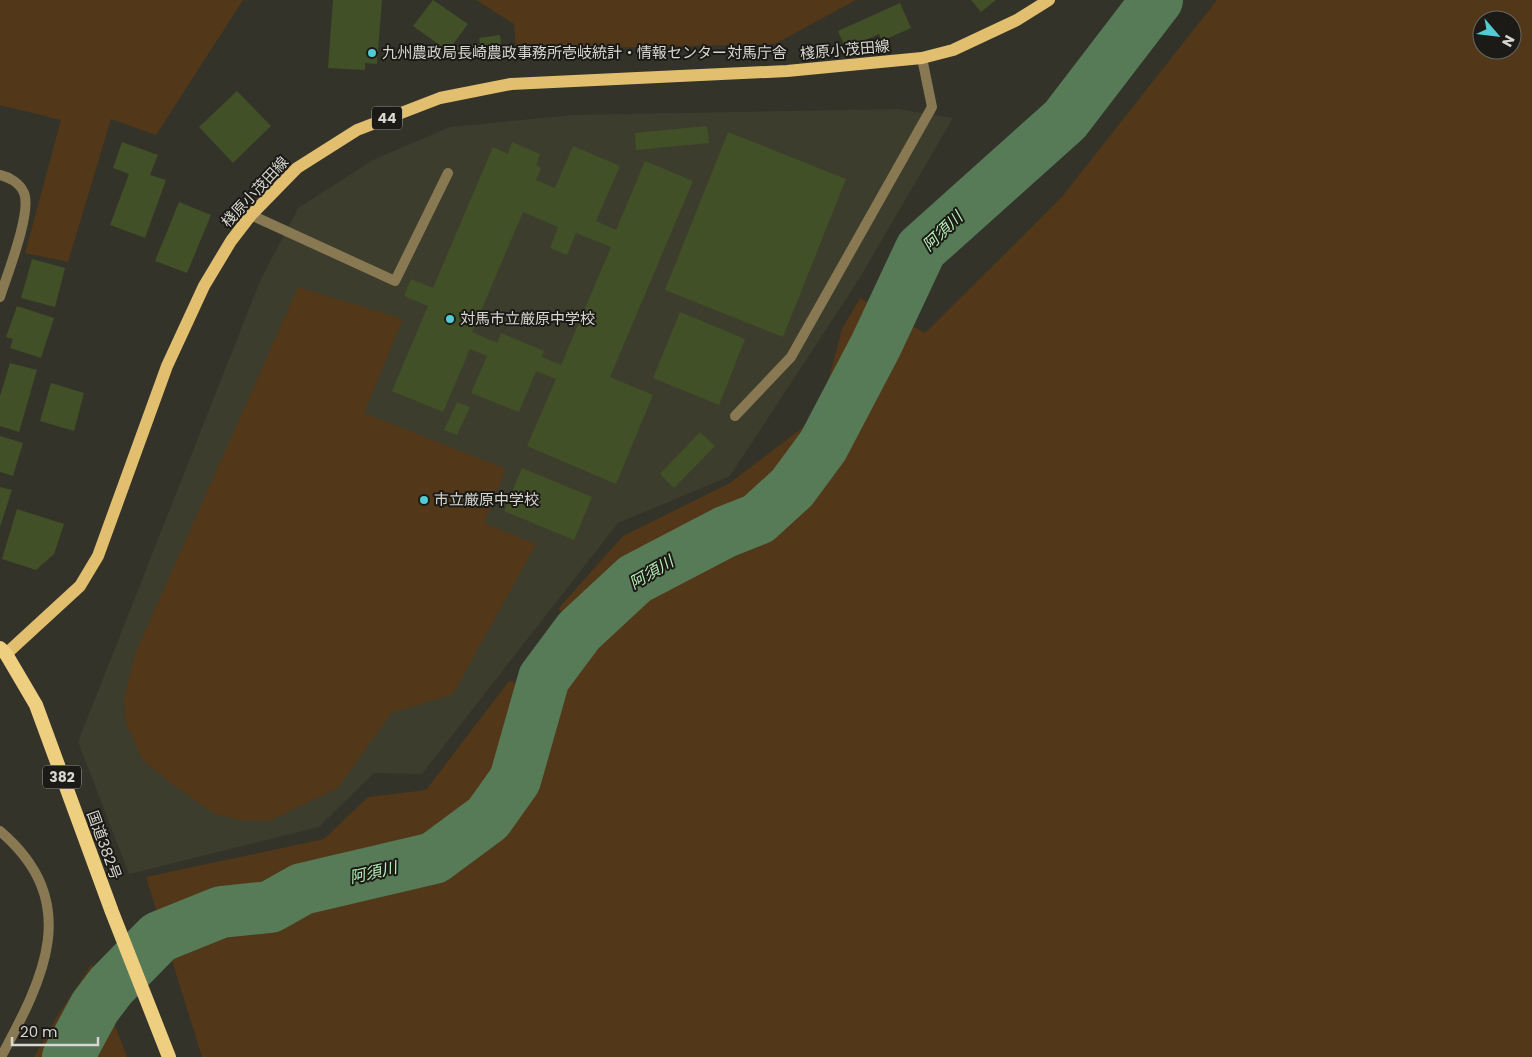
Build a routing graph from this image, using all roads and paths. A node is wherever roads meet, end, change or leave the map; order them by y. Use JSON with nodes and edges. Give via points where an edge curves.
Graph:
{"nodes":[{"id":1,"x":1049,"y":0,"type":"edge"},
{"id":2,"x":922,"y":58,"type":"junction"},
{"id":3,"x":448,"y":173,"type":"dead end"},
{"id":4,"x":0,"y":175,"type":"edge"},
{"id":5,"x":251,"y":215,"type":"junction"},
{"id":6,"x":0,"y":297,"type":"edge"},
{"id":7,"x":735,"y":416,"type":"dead end"},
{"id":8,"x":2,"y":654,"type":"edge"},
{"id":9,"x":0,"y":831,"type":"edge"},
{"id":10,"x":167,"y":1052,"type":"edge"},
{"id":11,"x":1,"y":1057,"type":"edge"}],
"edges":[{"from":1,"to":2,"type":"main road","name":"棧原小茂田線","number":"44","via":[[1017,20],[953,50]]},
{"from":2,"to":5,"type":"main road","name":"棧原小茂田線","number":"44","via":[[787,71],[511,84],[440,98],[357,130],[297,168]]},
{"from":2,"to":7,"type":"street","via":[[932,107],[791,357]]},
{"from":3,"to":5,"type":"street","via":[[395,281]]},
{"from":4,"to":6,"type":"street","via":[[11,178],[24,193],[26,215]]},
{"from":5,"to":8,"type":"main road","name":"棧原小茂田線","number":"44","via":[[204,286],[167,366],[93,563],[80,586]]},
{"from":8,"to":10,"type":"highway","name":"国道382号","number":"382","via":[[36,705]]},
{"from":9,"to":11,"type":"street","via":[[28,859],[37,874],[49,919],[42,974]]}]}
